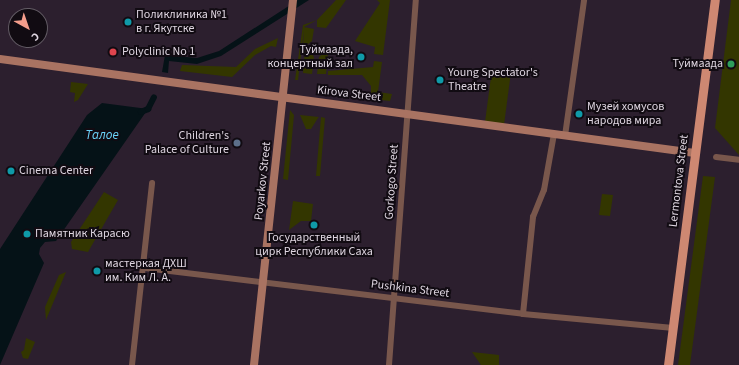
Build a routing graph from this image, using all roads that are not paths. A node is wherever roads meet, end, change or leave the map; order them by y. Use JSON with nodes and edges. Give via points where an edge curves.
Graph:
{"nodes":[{"id":1,"x":293,"y":0,"type":"edge"},
{"id":2,"x":416,"y":0,"type":"edge"},
{"id":3,"x":584,"y":0,"type":"edge"},
{"id":4,"x":715,"y":0,"type":"edge"},
{"id":5,"x":0,"y":59,"type":"edge"},
{"id":6,"x":283,"y":99,"type":"junction"},
{"id":7,"x":408,"y":114,"type":"junction"},
{"id":8,"x":554,"y":134,"type":"junction"},
{"id":9,"x":565,"y":136,"type":"junction"},
{"id":10,"x":695,"y":153,"type":"junction"},
{"id":11,"x":716,"y":158,"type":"dead end"},
{"id":12,"x":739,"y":160,"type":"edge"},
{"id":13,"x":152,"y":183,"type":"dead end"},
{"id":14,"x":145,"y":268,"type":"junction"},
{"id":15,"x":265,"y":284,"type":"junction"},
{"id":16,"x":395,"y":298,"type":"junction"},
{"id":17,"x":523,"y":314,"type":"junction"},
{"id":18,"x":672,"y":328,"type":"junction"},
{"id":19,"x":132,"y":365,"type":"edge"},
{"id":20,"x":254,"y":365,"type":"edge"},
{"id":21,"x":388,"y":365,"type":"edge"},
{"id":22,"x":668,"y":365,"type":"edge"}],
"edges":[{"from":1,"to":6,"type":"main road","name":"Poyarkov Street"},
{"from":2,"to":7,"type":"street","name":"Gorkogo Street"},
{"from":3,"to":9,"type":"street"},
{"from":4,"to":10,"type":"main road","name":"Lermontova Street"},
{"from":5,"to":6,"type":"main road","name":"Kirova Street"},
{"from":6,"to":7,"type":"main road","name":"Kirova Street"},
{"from":6,"to":15,"type":"main road","name":"Poyarkov Street"},
{"from":7,"to":8,"type":"main road","name":"Kirova Street"},
{"from":7,"to":16,"type":"street","name":"Gorkogo Street"},
{"from":8,"to":9,"type":"main road","name":"Kirova Street"},
{"from":8,"to":17,"type":"street","via":[[544,190],[533,217]]},
{"from":9,"to":10,"type":"main road","name":"Kirova Street"},
{"from":10,"to":18,"type":"main road","name":"Lermontova Street"},
{"from":11,"to":12,"type":"street"},
{"from":13,"to":14,"type":"street"},
{"from":14,"to":15,"type":"street","name":"Pushkina Street"},
{"from":14,"to":19,"type":"street"},
{"from":15,"to":16,"type":"street","name":"Pushkina Street"},
{"from":15,"to":20,"type":"main road","name":"Poyarkov Street"},
{"from":16,"to":17,"type":"street","name":"Pushkina Street"},
{"from":16,"to":21,"type":"street","name":"Gorkogo Street"},
{"from":17,"to":18,"type":"street","name":"Pushkina Street"},
{"from":18,"to":22,"type":"main road","name":"Lermontova Street"}]}
